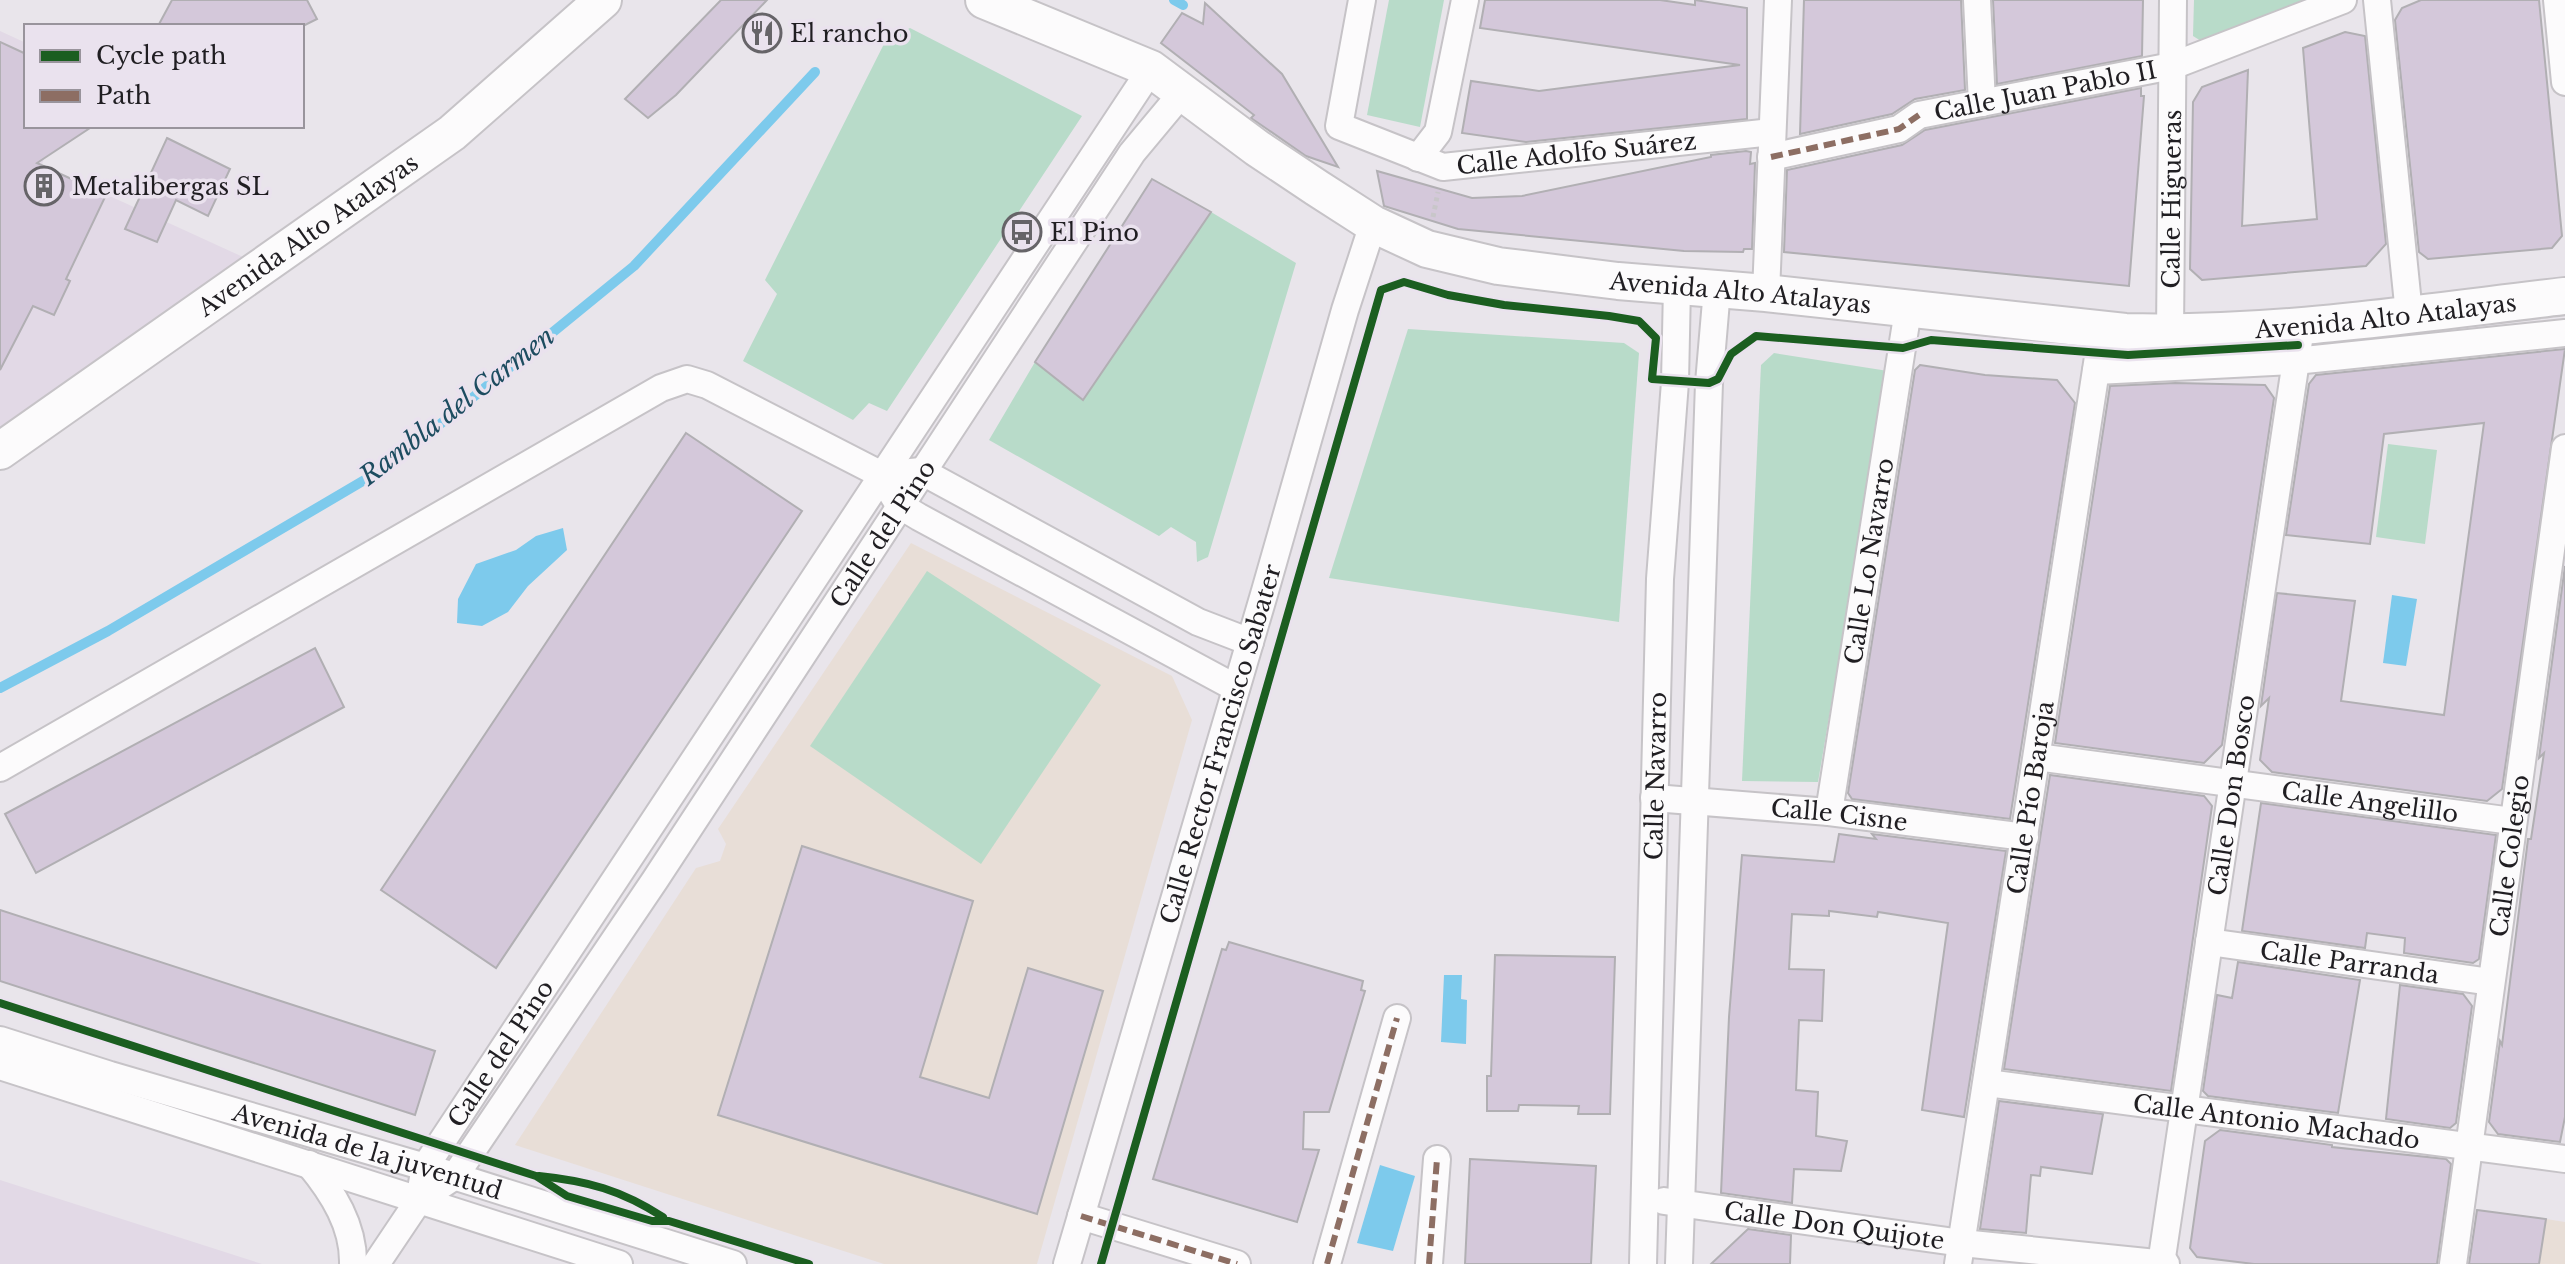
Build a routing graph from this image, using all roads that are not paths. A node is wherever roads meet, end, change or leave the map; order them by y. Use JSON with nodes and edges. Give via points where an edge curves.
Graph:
{"nodes":[{"id":1,"x":603,"y":0,"type":"edge"},
{"id":2,"x":984,"y":0,"type":"edge"},
{"id":3,"x":1362,"y":0,"type":"edge"},
{"id":4,"x":1465,"y":0,"type":"edge"},
{"id":5,"x":1778,"y":0,"type":"edge"},
{"id":6,"x":1977,"y":0,"type":"edge"},
{"id":7,"x":2173,"y":0,"type":"edge"},
{"id":8,"x":2343,"y":0,"type":"edge"},
{"id":9,"x":2377,"y":0,"type":"edge"},
{"id":10,"x":2557,"y":0,"type":"edge"},
{"id":11,"x":2172,"y":66,"type":"junction"},
{"id":12,"x":1151,"y":69,"type":"junction"},
{"id":13,"x":2565,"y":82,"type":"edge"},
{"id":14,"x":1182,"y":93,"type":"junction"},
{"id":15,"x":1982,"y":103,"type":"junction"},
{"id":16,"x":1772,"y":144,"type":"junction"},
{"id":17,"x":1418,"y":158,"type":"junction"},
{"id":18,"x":1373,"y":224,"type":"junction"},
{"id":19,"x":1677,"y":287,"type":"junction"},
{"id":20,"x":1717,"y":289,"type":"junction"},
{"id":21,"x":1766,"y":293,"type":"junction"},
{"id":22,"x":2565,"y":296,"type":"edge"},
{"id":23,"x":1908,"y":310,"type":"junction"},
{"id":24,"x":2409,"y":314,"type":"junction"},
{"id":25,"x":2102,"y":331,"type":"junction"},
{"id":26,"x":2170,"y":333,"type":"junction"},
{"id":27,"x":2565,"y":333,"type":"edge"},
{"id":28,"x":2298,"y":344,"type":"junction"},
{"id":29,"x":2096,"y":371,"type":"junction"},
{"id":30,"x":2565,"y":448,"type":"edge"},
{"id":31,"x":0,"y":451,"type":"edge"},
{"id":32,"x":921,"y":471,"type":"junction"},
{"id":33,"x":882,"y":475,"type":"junction"},
{"id":34,"x":899,"y":505,"type":"junction"},
{"id":35,"x":1250,"y":642,"type":"junction"},
{"id":36,"x":1236,"y":688,"type":"junction"},
{"id":37,"x":2037,"y":757,"type":"junction"},
{"id":38,"x":0,"y":768,"type":"edge"},
{"id":39,"x":2232,"y":783,"type":"junction"},
{"id":40,"x":1654,"y":798,"type":"junction"},
{"id":41,"x":1695,"y":802,"type":"junction"},
{"id":42,"x":1829,"y":812,"type":"junction"},
{"id":43,"x":2512,"y":821,"type":"junction"},
{"id":44,"x":2025,"y":837,"type":"junction"},
{"id":45,"x":2209,"y":942,"type":"junction"},
{"id":46,"x":2491,"y":982,"type":"junction"},
{"id":47,"x":1397,"y":1018,"type":"dead end"},
{"id":48,"x":0,"y":1040,"type":"edge"},
{"id":49,"x":0,"y":1066,"type":"edge"},
{"id":50,"x":110,"y":1075,"type":"junction"},
{"id":51,"x":1987,"y":1083,"type":"junction"},
{"id":52,"x":2184,"y":1110,"type":"junction"},
{"id":53,"x":2468,"y":1148,"type":"junction"},
{"id":54,"x":1437,"y":1159,"type":"dead end"},
{"id":55,"x":2565,"y":1159,"type":"edge"},
{"id":56,"x":309,"y":1164,"type":"junction"},
{"id":57,"x":425,"y":1167,"type":"junction"},
{"id":58,"x":455,"y":1176,"type":"junction"},
{"id":59,"x":1645,"y":1198,"type":"junction"},
{"id":60,"x":419,"y":1200,"type":"junction"},
{"id":61,"x":1681,"y":1203,"type":"junction"},
{"id":62,"x":1081,"y":1216,"type":"junction"},
{"id":63,"x":668,"y":1243,"type":"junction"},
{"id":64,"x":1960,"y":1253,"type":"edge"},
{"id":65,"x":353,"y":1264,"type":"edge"},
{"id":66,"x":376,"y":1264,"type":"edge"},
{"id":67,"x":619,"y":1264,"type":"edge"},
{"id":68,"x":733,"y":1264,"type":"edge"},
{"id":69,"x":1067,"y":1264,"type":"edge"},
{"id":70,"x":1237,"y":1264,"type":"edge"},
{"id":71,"x":1327,"y":1264,"type":"edge"},
{"id":72,"x":1429,"y":1264,"type":"edge"},
{"id":73,"x":1643,"y":1264,"type":"edge"},
{"id":74,"x":1679,"y":1264,"type":"edge"},
{"id":75,"x":2163,"y":1264,"type":"edge"},
{"id":76,"x":2453,"y":1264,"type":"edge"}],
"edges":[{"from":1,"to":31,"type":"main road","name":"Avenida Alto Atalayas","via":[[452,133]]},
{"from":2,"to":12,"type":"main road","name":"Avenida Alto Atalayas"},
{"from":3,"to":17,"type":"street","name":"Calle Adolfo Suárez","via":[[1339,126]]},
{"from":4,"to":17,"type":"street","via":[[1438,132]]},
{"from":5,"to":16,"type":"street"},
{"from":6,"to":15,"type":"street"},
{"from":7,"to":11,"type":"street","name":"Calle Higueras"},
{"from":8,"to":11,"type":"street"},
{"from":9,"to":24,"type":"street"},
{"from":10,"to":13,"type":"street"},
{"from":11,"to":15,"type":"street","name":"Calle Juan Pablo II"},
{"from":11,"to":26,"type":"street","name":"Calle Higueras"},
{"from":12,"to":14,"type":"main road","name":"Avenida Alto Atalayas"},
{"from":12,"to":33,"type":"street","name":"Calle del Pino"},
{"from":14,"to":18,"type":"main road","name":"Avenida Alto Atalayas"},
{"from":14,"to":32,"type":"street","name":"Calle del Pino","via":[[1132,153]]},
{"from":15,"to":16,"type":"street","name":"Calle Juan Pablo II","via":[[1919,115],[1899,129]]},
{"from":16,"to":17,"type":"street","name":"Calle Adolfo Suárez","via":[[1443,167]]},
{"from":16,"to":21,"type":"street"},
{"from":18,"to":19,"type":"main road","name":"Avenida Alto Atalayas","via":[[1427,249],[1498,266]]},
{"from":18,"to":35,"type":"street","name":"Calle Rector Francisco Sabater"},
{"from":19,"to":20,"type":"main road","name":"Avenida Alto Atalayas"},
{"from":19,"to":40,"type":"street","name":"Calle Navarro"},
{"from":20,"to":21,"type":"main road","name":"Avenida Alto Atalayas"},
{"from":20,"to":41,"type":"street","name":"Calle Navarro"},
{"from":21,"to":23,"type":"main road","name":"Avenida Alto Atalayas"},
{"from":22,"to":24,"type":"main road","name":"Avenida Alto Atalayas"},
{"from":23,"to":25,"type":"main road","name":"Avenida Alto Atalayas"},
{"from":23,"to":42,"type":"street","name":"Calle Lo Navarro"},
{"from":24,"to":28,"type":"main road","name":"Avenida Alto Atalayas"},
{"from":25,"to":26,"type":"main road","name":"Avenida Alto Atalayas"},
{"from":25,"to":29,"type":"street","name":"Calle Pío Baroja"},
{"from":26,"to":28,"type":"main road","name":"Avenida Alto Atalayas"},
{"from":27,"to":28,"type":"street"},
{"from":28,"to":29,"type":"street"},
{"from":28,"to":39,"type":"street","name":"Calle Don Bosco"},
{"from":29,"to":37,"type":"street","name":"Calle Pío Baroja"},
{"from":30,"to":43,"type":"street","name":"Calle Colegio"},
{"from":32,"to":33,"type":"street"},
{"from":32,"to":34,"type":"street","name":"Calle del Pino"},
{"from":32,"to":35,"type":"street","via":[[1198,622]]},
{"from":33,"to":34,"type":"street"},
{"from":33,"to":38,"type":"street","via":[[687,379],[661,388]]},
{"from":33,"to":57,"type":"street","name":"Calle del Pino"},
{"from":34,"to":36,"type":"street"},
{"from":34,"to":58,"type":"street","name":"Calle del Pino"},
{"from":35,"to":36,"type":"street","name":"Calle Rector Francisco Sabater"},
{"from":36,"to":62,"type":"street","name":"Calle Rector Francisco Sabater"},
{"from":37,"to":39,"type":"street","name":"Calle Angelillo"},
{"from":37,"to":44,"type":"street","name":"Calle Pío Baroja"},
{"from":39,"to":43,"type":"street","name":"Calle Angelillo"},
{"from":39,"to":45,"type":"street","name":"Calle Don Bosco"},
{"from":40,"to":41,"type":"street","name":"Calle Cisne"},
{"from":40,"to":59,"type":"street","name":"Calle Navarro"},
{"from":41,"to":42,"type":"street","name":"Calle Cisne"},
{"from":41,"to":61,"type":"street","name":"Calle Navarro"},
{"from":42,"to":44,"type":"street","name":"Calle Cisne"},
{"from":43,"to":46,"type":"street","name":"Calle Colegio"},
{"from":44,"to":51,"type":"street","name":"Calle Pío Baroja"},
{"from":45,"to":46,"type":"street","name":"Calle Parranda"},
{"from":45,"to":52,"type":"street","name":"Calle Don Bosco"},
{"from":46,"to":53,"type":"street","name":"Calle Colegio"},
{"from":47,"to":71,"type":"street"},
{"from":48,"to":50,"type":"street","name":"Avenida de la juventud"},
{"from":49,"to":56,"type":"street","name":"Avenida de la juventud"},
{"from":50,"to":57,"type":"street","name":"Avenida de la juventud"},
{"from":50,"to":60,"type":"street","via":[[272,1136],[410,1179]]},
{"from":51,"to":52,"type":"street","name":"Calle Antonio Machado"},
{"from":51,"to":64,"type":"street","name":"Calle Pío Baroja"},
{"from":52,"to":53,"type":"street","name":"Calle Antonio Machado"},
{"from":52,"to":75,"type":"street","name":"Calle Don Bosco"},
{"from":53,"to":55,"type":"street","name":"Calle Antonio Machado"},
{"from":53,"to":76,"type":"street","name":"Calle Colegio"},
{"from":54,"to":72,"type":"street"},
{"from":56,"to":60,"type":"street","name":"Avenida de la juventud"},
{"from":56,"to":65,"type":"street","via":[[340,1209]]},
{"from":57,"to":58,"type":"street","name":"Avenida de la juventud"},
{"from":57,"to":60,"type":"street","name":"Calle del Pino"},
{"from":58,"to":60,"type":"street","name":"Calle del Pino"},
{"from":58,"to":63,"type":"street","name":"Avenida de la juventud"},
{"from":59,"to":61,"type":"street","name":"Calle Don Quijote"},
{"from":59,"to":73,"type":"street","name":"Calle Navarro"},
{"from":60,"to":63,"type":"street","via":[[452,1192],[523,1215]]},
{"from":60,"to":66,"type":"street"},
{"from":60,"to":67,"type":"street","name":"Avenida de la juventud"},
{"from":61,"to":64,"type":"street","name":"Calle Don Quijote"},
{"from":61,"to":74,"type":"street","name":"Calle Navarro"},
{"from":62,"to":69,"type":"street","name":"Calle Rector Francisco Sabater"},
{"from":62,"to":70,"type":"street"},
{"from":63,"to":68,"type":"street","name":"Avenida de la juventud"},
{"from":64,"to":75,"type":"street","name":"Calle Don Quijote"}]}
